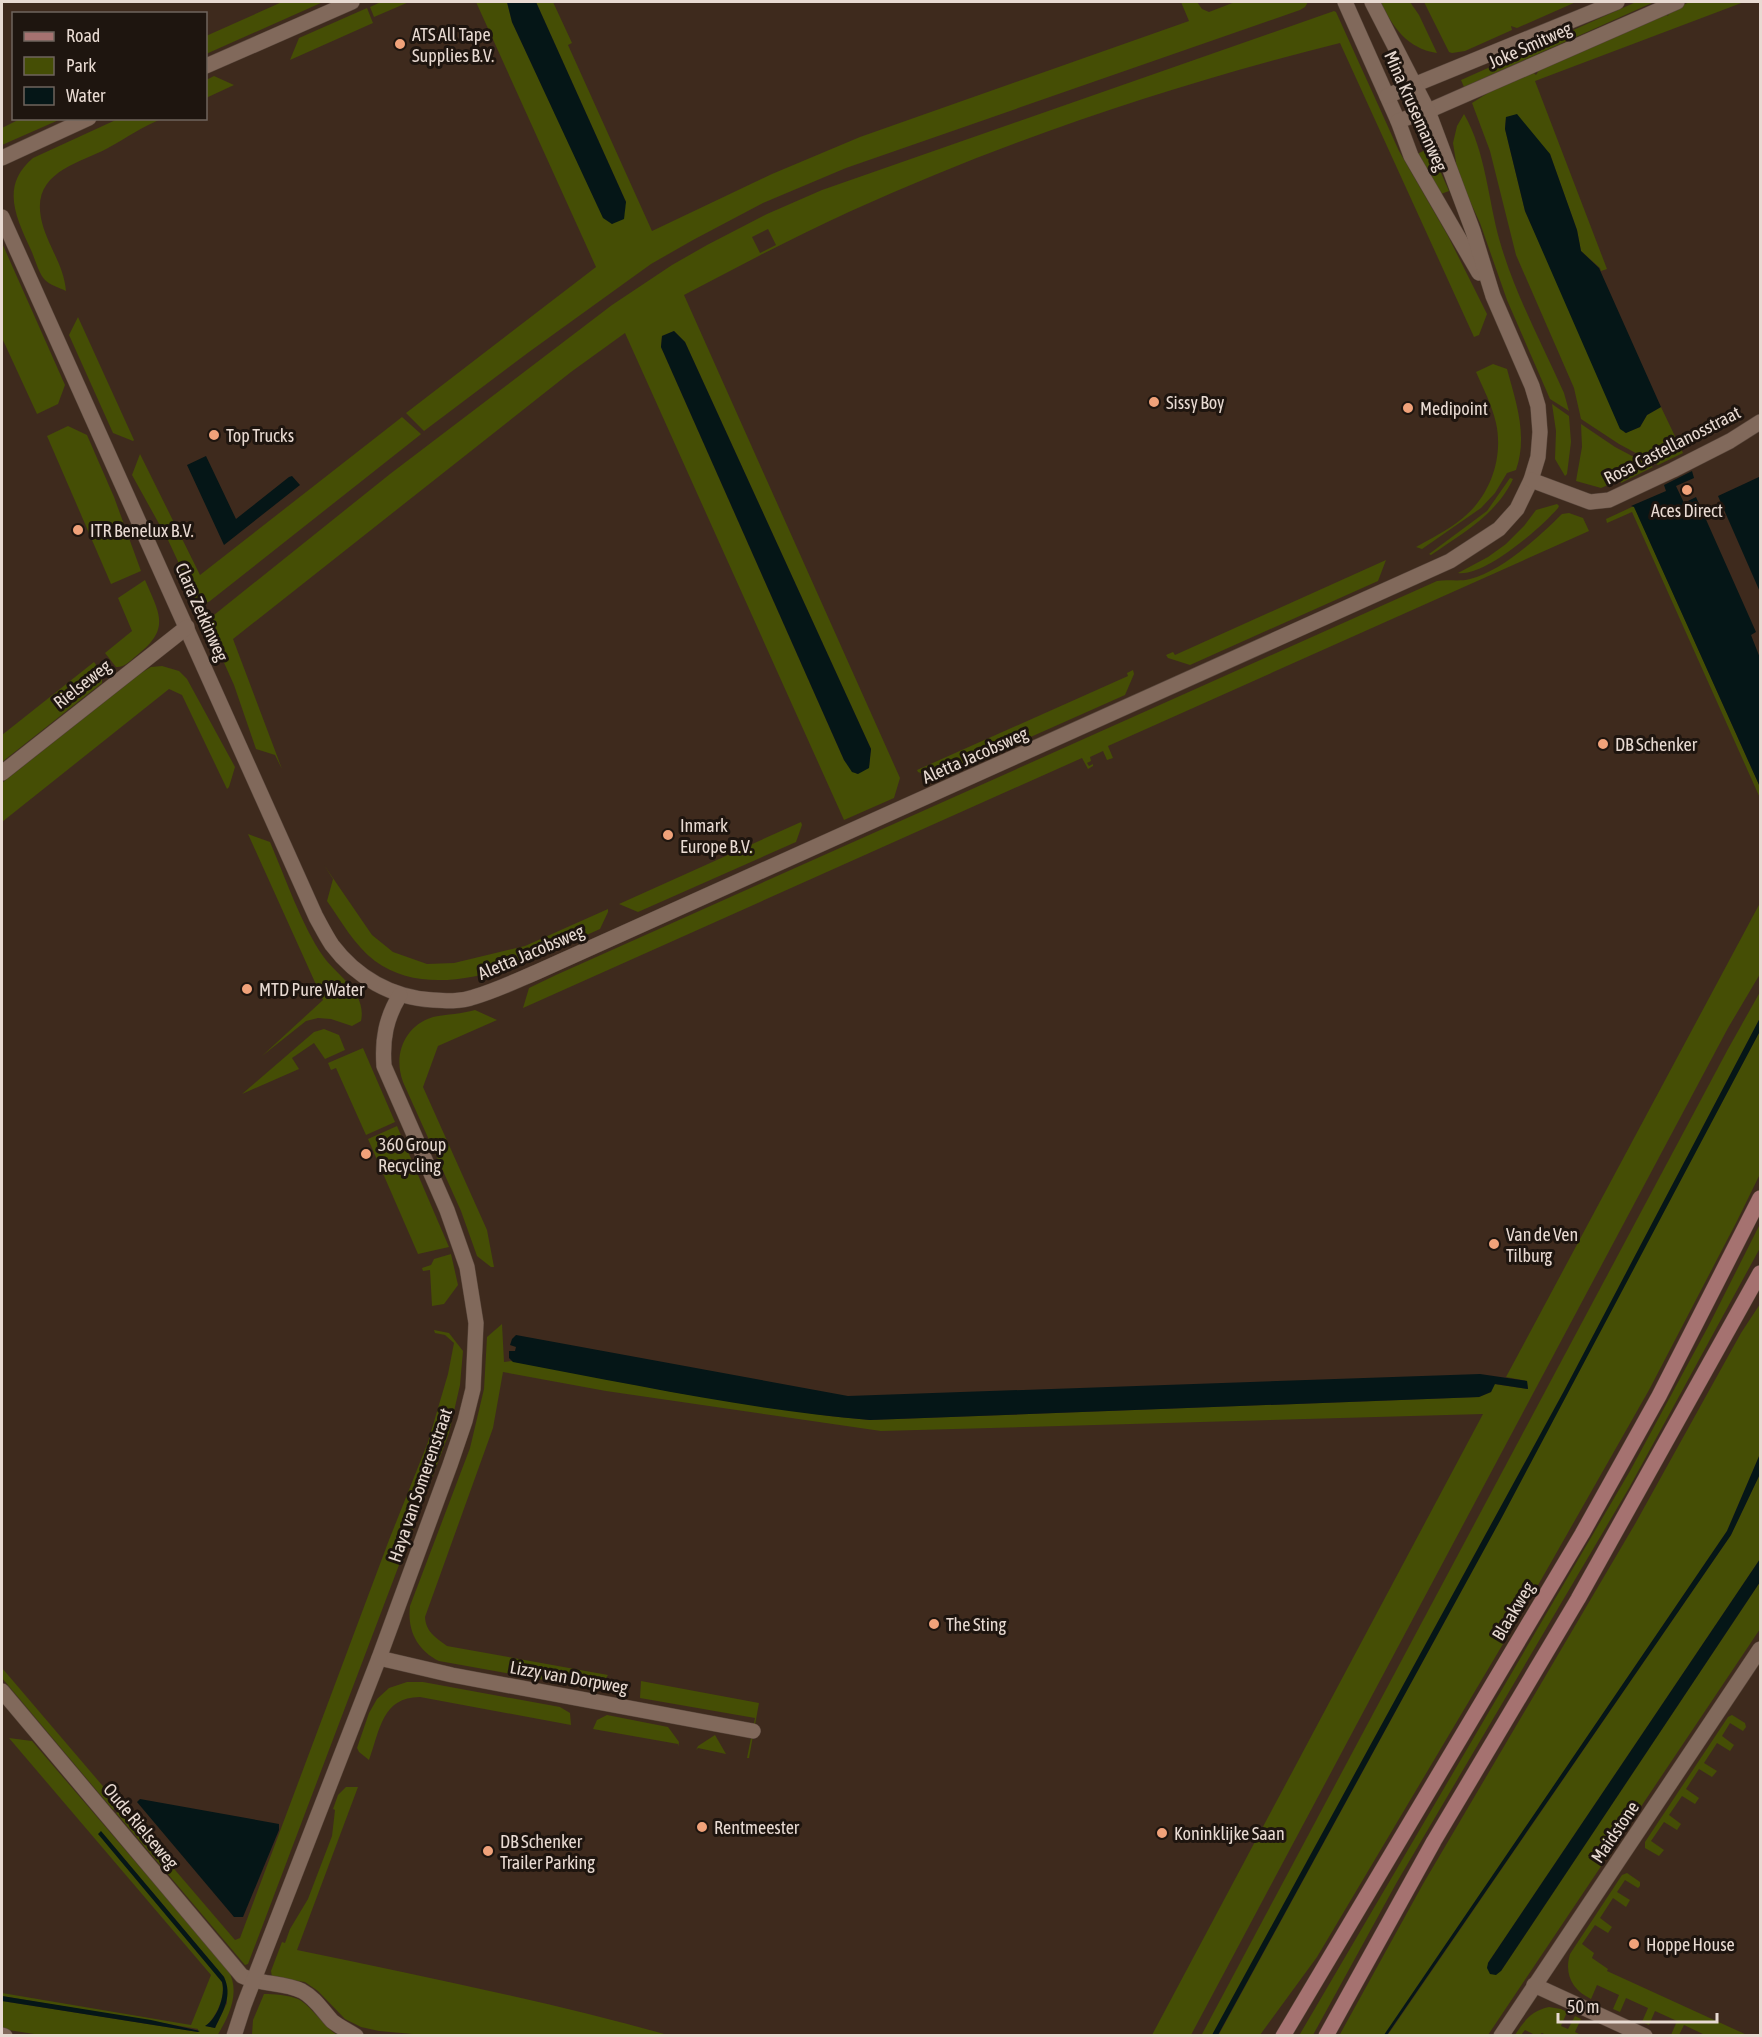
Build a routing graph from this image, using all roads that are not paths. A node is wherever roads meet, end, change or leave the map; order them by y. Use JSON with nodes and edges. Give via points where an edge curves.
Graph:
{"nodes":[{"id":1,"x":352,"y":2,"type":"edge"},
{"id":2,"x":1345,"y":2,"type":"edge"},
{"id":3,"x":1372,"y":2,"type":"edge"},
{"id":4,"x":1617,"y":2,"type":"edge"},
{"id":5,"x":1677,"y":2,"type":"edge"},
{"id":6,"x":207,"y":66,"type":"edge"},
{"id":7,"x":1415,"y":84,"type":"junction"},
{"id":8,"x":1388,"y":96,"type":"junction"},
{"id":9,"x":1428,"y":111,"type":"junction"},
{"id":10,"x":85,"y":120,"type":"edge"},
{"id":11,"x":1398,"y":120,"type":"junction"},
{"id":12,"x":2,"y":158,"type":"edge"},
{"id":13,"x":2,"y":217,"type":"edge"},
{"id":14,"x":1493,"y":296,"type":"junction"},
{"id":15,"x":1761,"y":422,"type":"edge"},
{"id":16,"x":1531,"y":480,"type":"junction"},
{"id":17,"x":187,"y":627,"type":"junction"},
{"id":18,"x":2,"y":773,"type":"edge"},
{"id":19,"x":400,"y":995,"type":"junction"},
{"id":20,"x":1761,"y":1198,"type":"edge"},
{"id":21,"x":1761,"y":1273,"type":"edge"},
{"id":22,"x":1761,"y":1649,"type":"edge"},
{"id":23,"x":379,"y":1658,"type":"junction"},
{"id":24,"x":2,"y":1691,"type":"edge"},
{"id":25,"x":753,"y":1731,"type":"dead end"},
{"id":26,"x":254,"y":1981,"type":"junction"},
{"id":27,"x":1534,"y":1985,"type":"junction"},
{"id":28,"x":234,"y":2036,"type":"edge"},
{"id":29,"x":356,"y":2036,"type":"edge"},
{"id":30,"x":1283,"y":2036,"type":"edge"},
{"id":31,"x":1326,"y":2036,"type":"edge"},
{"id":32,"x":1501,"y":2036,"type":"edge"},
{"id":33,"x":1645,"y":2036,"type":"edge"}],
"edges":[{"from":1,"to":6,"type":"street"},
{"from":2,"to":8,"type":"street","name":"Mina Krusemanweg"},
{"from":3,"to":7,"type":"street","name":"Mina Krusemanweg"},
{"from":4,"to":7,"type":"street","name":"Joke Smitweg"},
{"from":5,"to":9,"type":"street","name":"Joke Smitweg"},
{"from":7,"to":8,"type":"street","name":"Joke Smitweg"},
{"from":7,"to":9,"type":"street","name":"Mina Krusemanweg"},
{"from":8,"to":11,"type":"street","name":"Mina Krusemanweg"},
{"from":9,"to":11,"type":"street","name":"Joke Smitweg"},
{"from":9,"to":14,"type":"street","name":"Mina Krusemanweg"},
{"from":10,"to":12,"type":"street"},
{"from":11,"to":14,"type":"street","name":"Mina Krusemanweg","via":[[1411,156]]},
{"from":13,"to":17,"type":"street","name":"Clara Zetkinweg"},
{"from":14,"to":16,"type":"street","name":"Mina Krusemanweg","via":[[1538,406],[1538,457]]},
{"from":15,"to":16,"type":"street","name":"Rosa Castellanosstraat","via":[[1609,500],[1590,502]]},
{"from":16,"to":19,"type":"street","name":"Aletta Jacobsweg","via":[[1517,509],[1499,530],[1440,566],[537,972],[472,998],[453,1001]]},
{"from":17,"to":18,"type":"street","name":"Rielseweg"},
{"from":17,"to":19,"type":"street","name":"Clara Zetkinweg","via":[[331,944],[355,970]]},
{"from":19,"to":23,"type":"street","name":"Haya van Somerenstraat","via":[[385,1025],[384,1066],[459,1239],[471,1283],[476,1348],[465,1421]]},
{"from":20,"to":30,"type":"main road","name":"Blaakweg","via":[[1659,1396],[1582,1534]]},
{"from":21,"to":31,"type":"main road"},
{"from":22,"to":27,"type":"street","name":"Maidstone"},
{"from":23,"to":25,"type":"street","name":"Lizzy van Dorpweg"},
{"from":23,"to":26,"type":"street","name":"Haya van Somerenstraat"},
{"from":24,"to":26,"type":"street","name":"Oude Rielseweg","via":[[242,1976]]},
{"from":26,"to":28,"type":"street"},
{"from":26,"to":29,"type":"street","name":"Oude Rielseweg","via":[[305,1993],[334,2023]]},
{"from":27,"to":32,"type":"street","name":"Maidstone"},
{"from":27,"to":33,"type":"street"}]}
